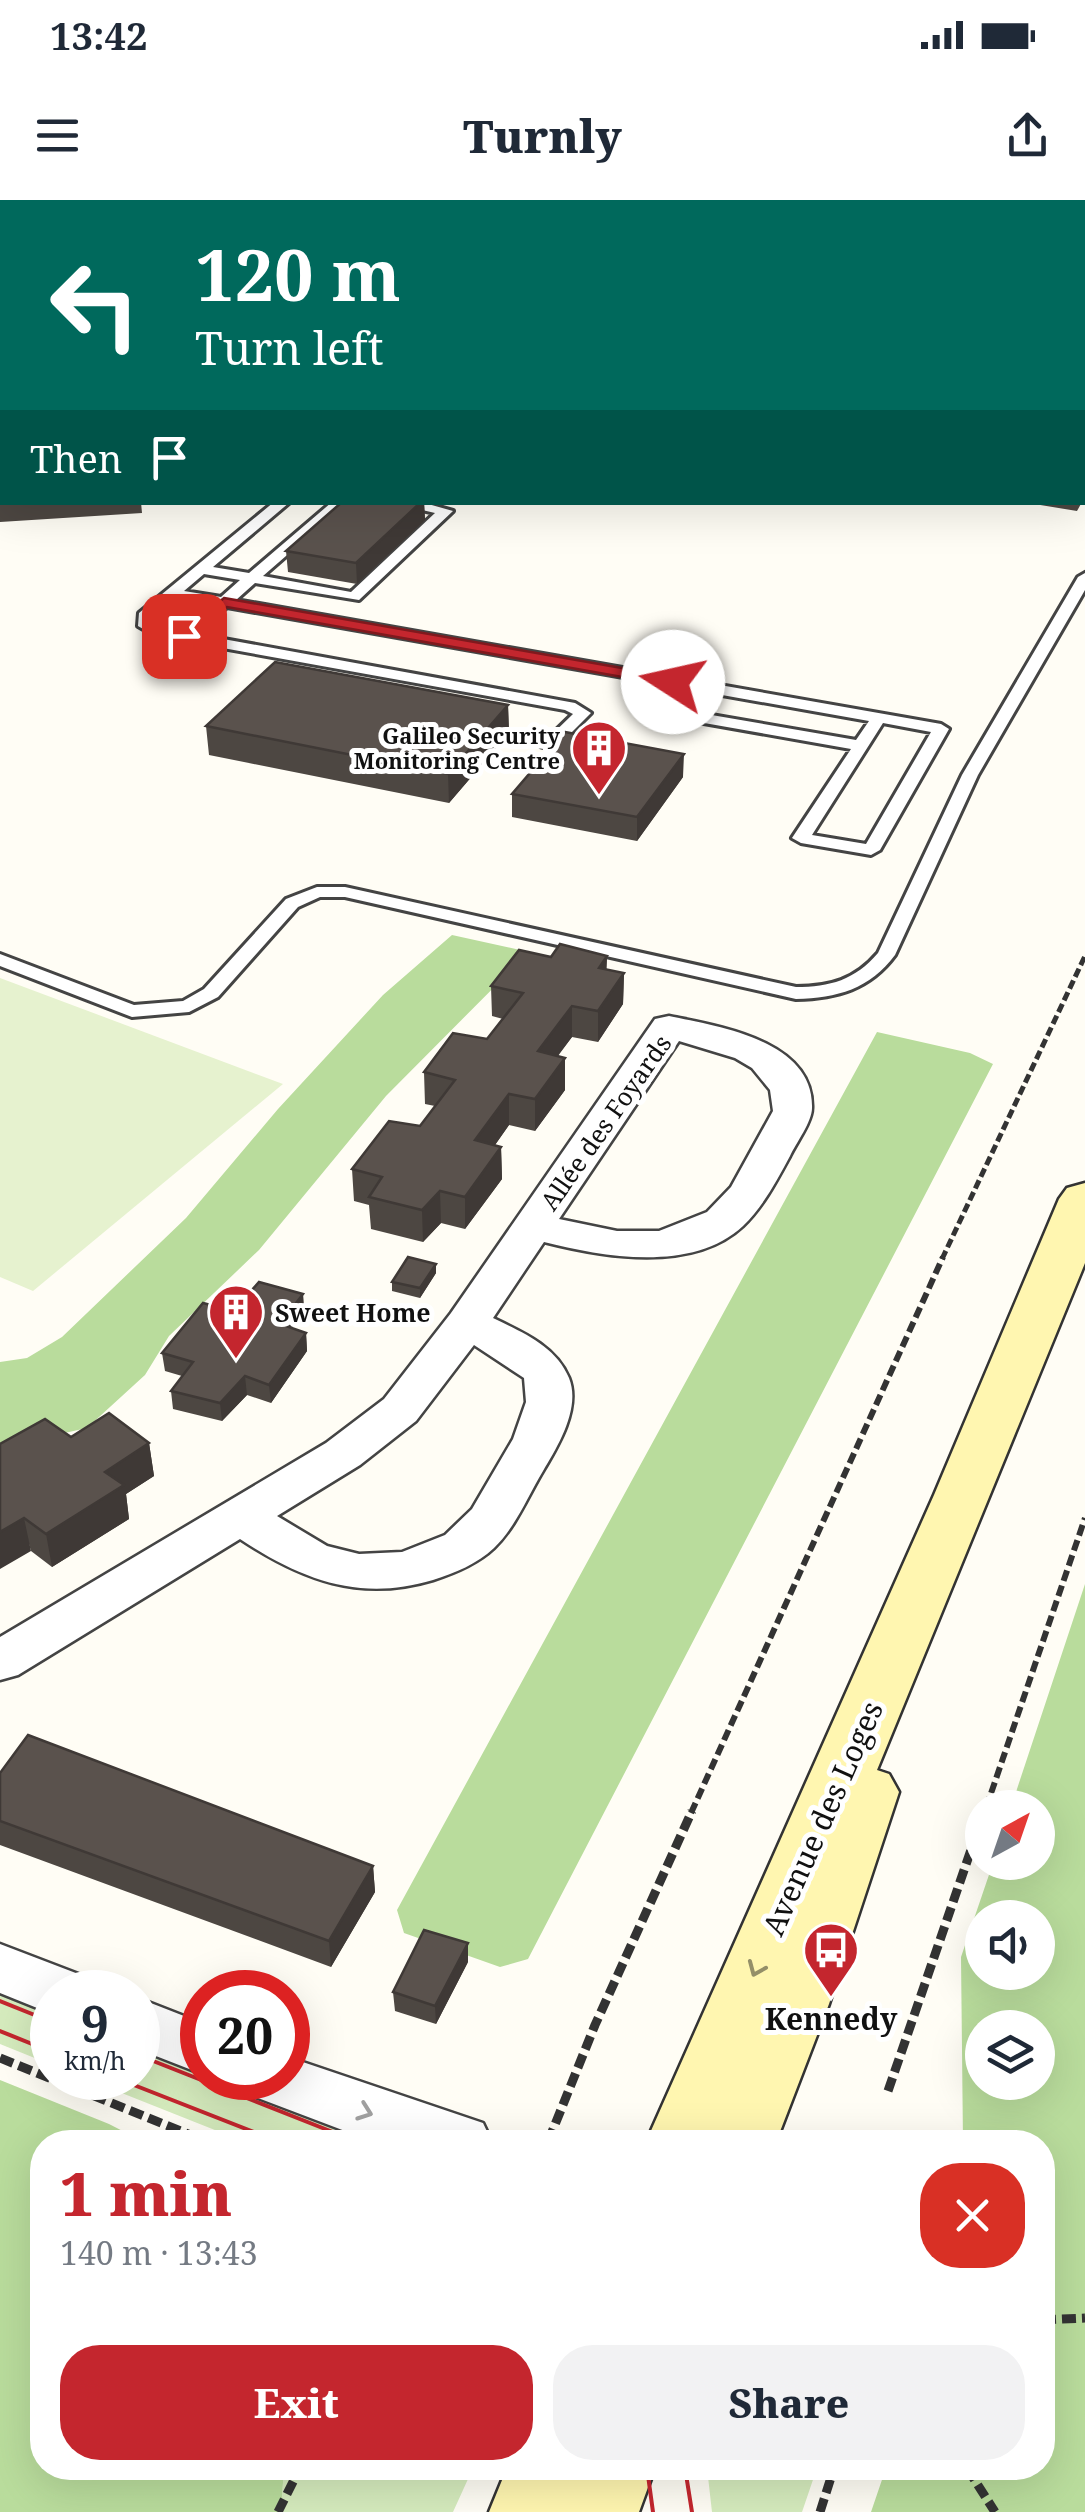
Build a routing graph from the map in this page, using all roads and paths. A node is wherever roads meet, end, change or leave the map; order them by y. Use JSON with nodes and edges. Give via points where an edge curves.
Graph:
{"nodes":[{"id":1,"x":279,"y":505,"type":"edge"},
{"id":2,"x":337,"y":505,"type":"edge"},
{"id":3,"x":414,"y":505,"type":"edge"},
{"id":4,"x":202,"y":569,"type":"junction"},
{"id":5,"x":1085,"y":577,"type":"edge"},
{"id":6,"x":252,"y":579,"type":"junction"},
{"id":7,"x":172,"y":593,"type":"junction"},
{"id":8,"x":224,"y":602,"type":"junction"},
{"id":9,"x":184,"y":636,"type":"junction"},
{"id":10,"x":673,"y":682,"type":"junction"},
{"id":11,"x":879,"y":718,"type":"junction"},
{"id":12,"x":861,"y":746,"type":"junction"},
{"id":13,"x":604,"y":757,"type":"edge"},
{"id":14,"x":1085,"y":956,"type":"edge"},
{"id":15,"x":0,"y":960,"type":"edge"},
{"id":16,"x":1085,"y":1198,"type":"edge"},
{"id":17,"x":534,"y":1226,"type":"junction"},
{"id":18,"x":467,"y":1323,"type":"junction"},
{"id":19,"x":963,"y":1494,"type":"junction"},
{"id":20,"x":241,"y":1516,"type":"junction"},
{"id":21,"x":1085,"y":1518,"type":"edge"},
{"id":22,"x":0,"y":1661,"type":"edge"},
{"id":23,"x":992,"y":1790,"type":"edge"},
{"id":24,"x":965,"y":1867,"type":"edge"},
{"id":25,"x":0,"y":1968,"type":"edge"},
{"id":26,"x":30,"y":1980,"type":"edge"},
{"id":27,"x":0,"y":2058,"type":"edge"},
{"id":28,"x":888,"y":2091,"type":"dead end"},
{"id":29,"x":310,"y":2092,"type":"edge"},
{"id":30,"x":178,"y":2130,"type":"edge"},
{"id":31,"x":421,"y":2130,"type":"edge"},
{"id":32,"x":553,"y":2130,"type":"edge"},
{"id":33,"x":688,"y":2130,"type":"edge"},
{"id":34,"x":744,"y":2130,"type":"edge"},
{"id":35,"x":1085,"y":2318,"type":"edge"},
{"id":36,"x":1055,"y":2319,"type":"edge"},
{"id":37,"x":294,"y":2480,"type":"edge"},
{"id":38,"x":543,"y":2480,"type":"edge"},
{"id":39,"x":609,"y":2480,"type":"edge"},
{"id":40,"x":830,"y":2480,"type":"edge"},
{"id":41,"x":975,"y":2480,"type":"edge"},
{"id":42,"x":278,"y":2512,"type":"edge"},
{"id":43,"x":531,"y":2512,"type":"edge"},
{"id":44,"x":596,"y":2512,"type":"edge"},
{"id":45,"x":820,"y":2512,"type":"edge"},
{"id":46,"x":995,"y":2512,"type":"edge"}],
"edges":[{"from":1,"to":4,"type":"lane"},
{"from":2,"to":6,"type":"lane"},
{"from":3,"to":6,"type":"lane","via":[[446,510],[354,597]]},
{"from":4,"to":6,"type":"lane"},
{"from":4,"to":7,"type":"lane"},
{"from":5,"to":15,"type":"lane","via":[[970,775],[886,955],[852,987],[796,993],[344,892],[316,892],[292,903],[211,994],[189,1006],[132,1010]]},
{"from":6,"to":8,"type":"lane"},
{"from":7,"to":8,"type":"lane"},
{"from":7,"to":9,"type":"lane","via":[[143,623]]},
{"from":8,"to":9,"type":"lane"},
{"from":8,"to":10,"type":"lane"},
{"from":9,"to":13,"type":"lane","via":[[569,706],[583,713],[548,746]]},
{"from":10,"to":11,"type":"lane"},
{"from":10,"to":12,"type":"lane","via":[[655,704],[660,711]]},
{"from":11,"to":12,"type":"lane"},
{"from":11,"to":12,"type":"lane","via":[[941,729],[871,850],[801,838]]},
{"from":14,"to":32,"type":"path"},
{"from":16,"to":19,"type":"main road","name":"Avenue des Loges"},
{"from":17,"to":17,"type":"street","name":"Allée des Foyards","via":[[670,1026],[745,1047],[786,1079],[793,1110],[725,1220],[651,1247],[616,1246]]},
{"from":17,"to":18,"type":"street","name":"Allée des Foyards"},
{"from":18,"to":20,"type":"street","name":"Allée des Foyards","via":[[400,1410]]},
{"from":18,"to":20,"type":"street","via":[[536,1363],[550,1391],[536,1442],[478,1535],[445,1557],[364,1572],[322,1564]]},
{"from":19,"to":33,"type":"main road","name":"Avenue des Loges","one_way":true},
{"from":19,"to":34,"type":"main road","name":"Avenue des Loges","via":[[836,1884]]},
{"from":20,"to":22,"type":"street","name":"Allée des Foyards"},
{"from":21,"to":23,"type":"path"},
{"from":24,"to":28,"type":"path"},
{"from":25,"to":26,"type":"street"},
{"from":27,"to":30,"type":"path"},
{"from":29,"to":31,"type":"street","one_way":true},
{"from":35,"to":36,"type":"path"},
{"from":37,"to":42,"type":"path"},
{"from":38,"to":43,"type":"main road"},
{"from":39,"to":44,"type":"main road"},
{"from":40,"to":45,"type":"path"},
{"from":41,"to":46,"type":"path"}]}
